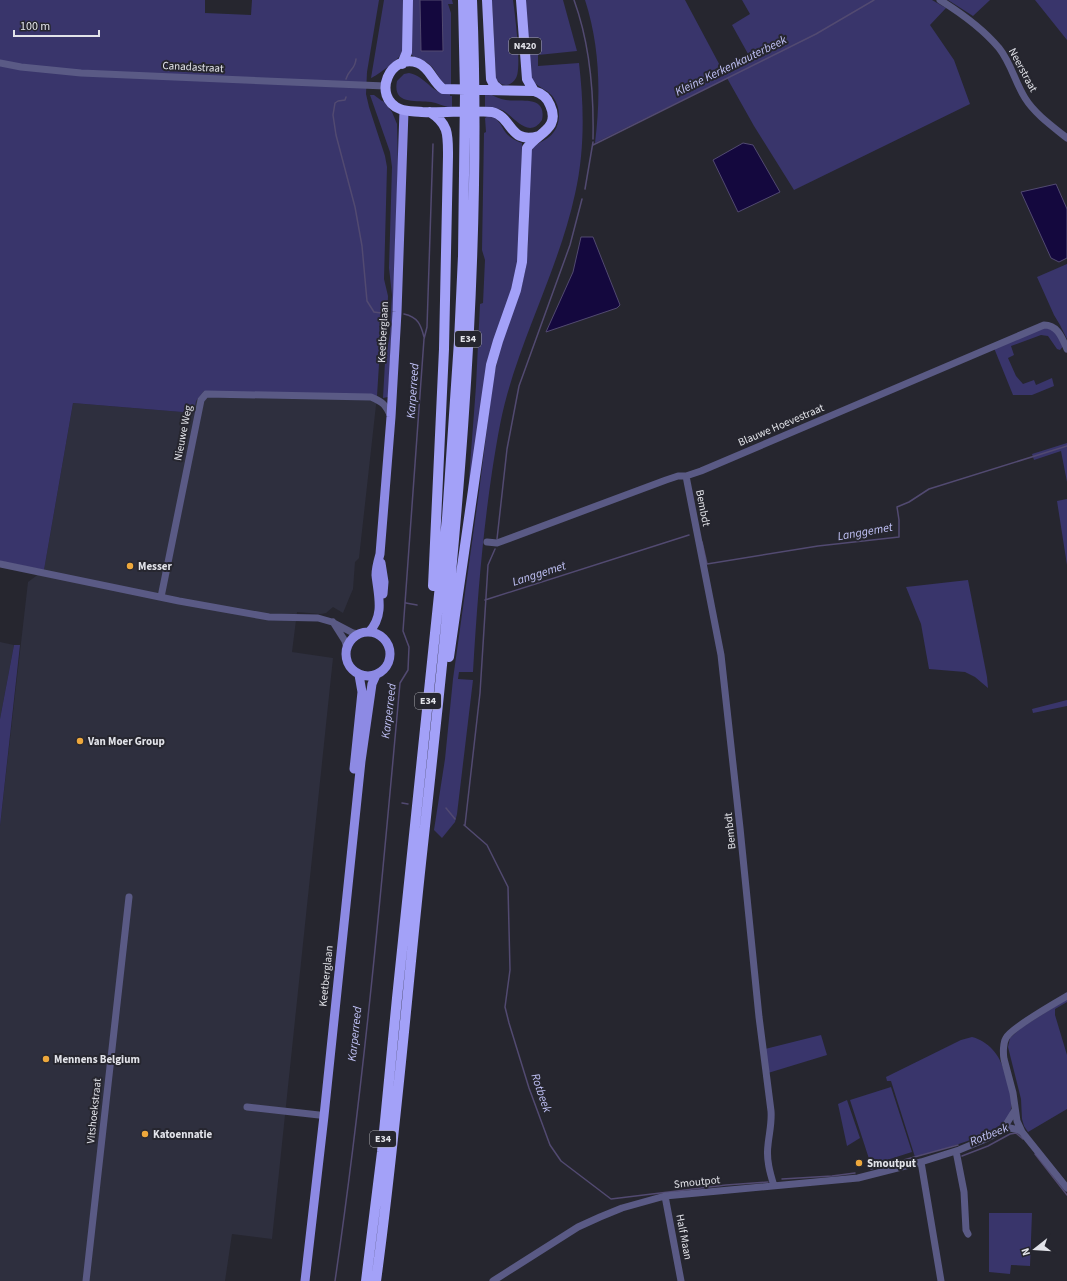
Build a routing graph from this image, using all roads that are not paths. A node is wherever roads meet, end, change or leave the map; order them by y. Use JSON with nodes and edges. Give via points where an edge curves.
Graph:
{"nodes":[{"id":1,"x":408,"y":0,"type":"edge"},
{"id":2,"x":463,"y":0,"type":"edge"},
{"id":3,"x":472,"y":0,"type":"edge"},
{"id":4,"x":487,"y":0,"type":"edge"},
{"id":5,"x":516,"y":0,"type":"edge"},
{"id":6,"x":521,"y":0,"type":"edge"},
{"id":7,"x":940,"y":0,"type":"edge"},
{"id":8,"x":0,"y":63,"type":"edge"},
{"id":9,"x":402,"y":64,"type":"junction"},
{"id":10,"x":385,"y":86,"type":"junction"},
{"id":11,"x":500,"y":90,"type":"junction"},
{"id":12,"x":513,"y":90,"type":"junction"},
{"id":13,"x":534,"y":91,"type":"junction"},
{"id":14,"x":404,"y":111,"type":"junction"},
{"id":15,"x":430,"y":112,"type":"junction"},
{"id":16,"x":539,"y":136,"type":"junction"},
{"id":17,"x":1067,"y":138,"type":"edge"},
{"id":18,"x":1067,"y":349,"type":"edge"},
{"id":19,"x":391,"y":417,"type":"junction"},
{"id":20,"x":686,"y":476,"type":"junction"},
{"id":21,"x":487,"y":542,"type":"dead end"},
{"id":22,"x":380,"y":554,"type":"junction"},
{"id":23,"x":0,"y":564,"type":"edge"},
{"id":24,"x":161,"y":597,"type":"junction"},
{"id":25,"x":436,"y":618,"type":"junction"},
{"id":26,"x":332,"y":622,"type":"junction"},
{"id":27,"x":369,"y":632,"type":"junction"},
{"id":28,"x":358,"y":634,"type":"junction"},
{"id":29,"x":384,"y":639,"type":"junction"},
{"id":30,"x":347,"y":648,"type":"junction"},
{"id":31,"x":359,"y":675,"type":"junction"},
{"id":32,"x":376,"y":675,"type":"junction"},
{"id":33,"x":440,"y":677,"type":"junction"},
{"id":34,"x":129,"y":896,"type":"dead end"},
{"id":35,"x":1067,"y":996,"type":"edge"},
{"id":36,"x":247,"y":1107,"type":"dead end"},
{"id":37,"x":1015,"y":1110,"type":"junction"},
{"id":38,"x":319,"y":1115,"type":"junction"},
{"id":39,"x":1001,"y":1131,"type":"junction"},
{"id":40,"x":1022,"y":1132,"type":"junction"},
{"id":41,"x":956,"y":1151,"type":"junction"},
{"id":42,"x":921,"y":1162,"type":"junction"},
{"id":43,"x":774,"y":1186,"type":"junction"},
{"id":44,"x":1067,"y":1188,"type":"edge"},
{"id":45,"x":665,"y":1196,"type":"junction"},
{"id":46,"x":968,"y":1234,"type":"dead end"},
{"id":47,"x":86,"y":1281,"type":"edge"},
{"id":48,"x":300,"y":1281,"type":"edge"},
{"id":49,"x":304,"y":1281,"type":"edge"},
{"id":50,"x":366,"y":1281,"type":"edge"},
{"id":51,"x":376,"y":1281,"type":"edge"},
{"id":52,"x":493,"y":1281,"type":"edge"},
{"id":53,"x":681,"y":1281,"type":"edge"},
{"id":54,"x":941,"y":1281,"type":"edge"}],
"edges":[{"from":1,"to":9,"type":"highway","via":[[407,52]]},
{"from":2,"to":25,"type":"highway","number":"E34","via":[[464,191],[459,341],[447,518]]},
{"from":3,"to":33,"type":"highway","number":"E34","via":[[474,124],[468,355],[456,519]]},
{"from":4,"to":11,"type":"highway","via":[[491,80]]},
{"from":5,"to":12,"type":"highway","number":"N420","via":[[521,70],[520,79]]},
{"from":6,"to":13,"type":"highway","number":"N420","via":[[527,79]]},
{"from":7,"to":17,"type":"street","name":"Neerstraat","via":[[972,22],[1000,49],[1031,106]]},
{"from":8,"to":10,"type":"street","name":"Canadastraat","via":[[81,73]]},
{"from":9,"to":10,"type":"highway","via":[[389,73]]},
{"from":9,"to":11,"type":"highway","via":[[418,63],[443,89]]},
{"from":10,"to":14,"type":"highway","via":[[389,99]]},
{"from":11,"to":12,"type":"highway"},
{"from":12,"to":13,"type":"highway"},
{"from":13,"to":16,"type":"highway","number":"N420","via":[[544,96],[552,109],[553,117],[548,130]]},
{"from":14,"to":15,"type":"highway"},
{"from":14,"to":19,"type":"main road","name":"Keetberglaan"},
{"from":15,"to":16,"type":"highway","via":[[498,113],[517,134],[530,138]]},
{"from":15,"to":25,"type":"highway","via":[[438,117],[446,130],[448,156],[440,439],[432,602]]},
{"from":16,"to":33,"type":"highway","via":[[530,142],[527,148],[520,275],[491,366],[447,666]]},
{"from":18,"to":20,"type":"street","name":"Blauwe Hoevestraat","via":[[1054,326],[1044,325]]},
{"from":19,"to":22,"type":"main road","name":"Keetberglaan"},
{"from":19,"to":24,"type":"street","name":"Nieuwe Weg","via":[[381,401],[371,397],[206,394],[199,409]]},
{"from":20,"to":21,"type":"street","name":"Blauwe Hoevestraat","via":[[666,480],[497,543]]},
{"from":20,"to":43,"type":"street","name":"Bembdt","via":[[721,655],[772,1120],[767,1147]]},
{"from":22,"to":27,"type":"main road","name":"Keetberglaan","via":[[376,575],[380,593],[378,618]]},
{"from":22,"to":29,"type":"main road","name":"Keetberglaan","via":[[384,582]]},
{"from":23,"to":24,"type":"street"},
{"from":24,"to":26,"type":"street","via":[[269,617],[318,618]]},
{"from":25,"to":50,"type":"highway","number":"E34","via":[[380,1168]]},
{"from":26,"to":28,"type":"street"},
{"from":26,"to":30,"type":"street"},
{"from":27,"to":28,"type":"main road"},
{"from":27,"to":29,"type":"main road"},
{"from":28,"to":30,"type":"main road"},
{"from":29,"to":32,"type":"main road","via":[[390,651],[390,660],[385,669]]},
{"from":30,"to":31,"type":"main road","via":[[349,665]]},
{"from":31,"to":32,"type":"main road"},
{"from":31,"to":38,"type":"main road","name":"Keetberglaan","via":[[362,685],[361,699]]},
{"from":32,"to":49,"type":"main road","name":"Keetberglaan","via":[[372,684],[361,761]]},
{"from":33,"to":51,"type":"highway","number":"E34","via":[[393,1141]]},
{"from":34,"to":47,"type":"street","name":"Vitshoekstraat"},
{"from":35,"to":37,"type":"street","via":[[1016,1028],[1006,1038],[1003,1053]]},
{"from":36,"to":38,"type":"street"},
{"from":37,"to":39,"type":"street","name":"Smoutpot"},
{"from":37,"to":40,"type":"street"},
{"from":38,"to":48,"type":"main road","name":"Keetberglaan"},
{"from":39,"to":40,"type":"street","name":"Smoutpot","via":[[1010,1128]]},
{"from":39,"to":41,"type":"street","name":"Smoutpot"},
{"from":40,"to":44,"type":"street"},
{"from":41,"to":42,"type":"street","name":"Smoutpot"},
{"from":41,"to":46,"type":"street","via":[[963,1181]]},
{"from":42,"to":43,"type":"street","name":"Smoutpot","via":[[858,1178]]},
{"from":42,"to":54,"type":"street"},
{"from":43,"to":45,"type":"street","name":"Smoutpot"},
{"from":45,"to":52,"type":"street","name":"Smoutpot","via":[[622,1208],[578,1227]]},
{"from":45,"to":53,"type":"street","name":"Half Maan"}]}
